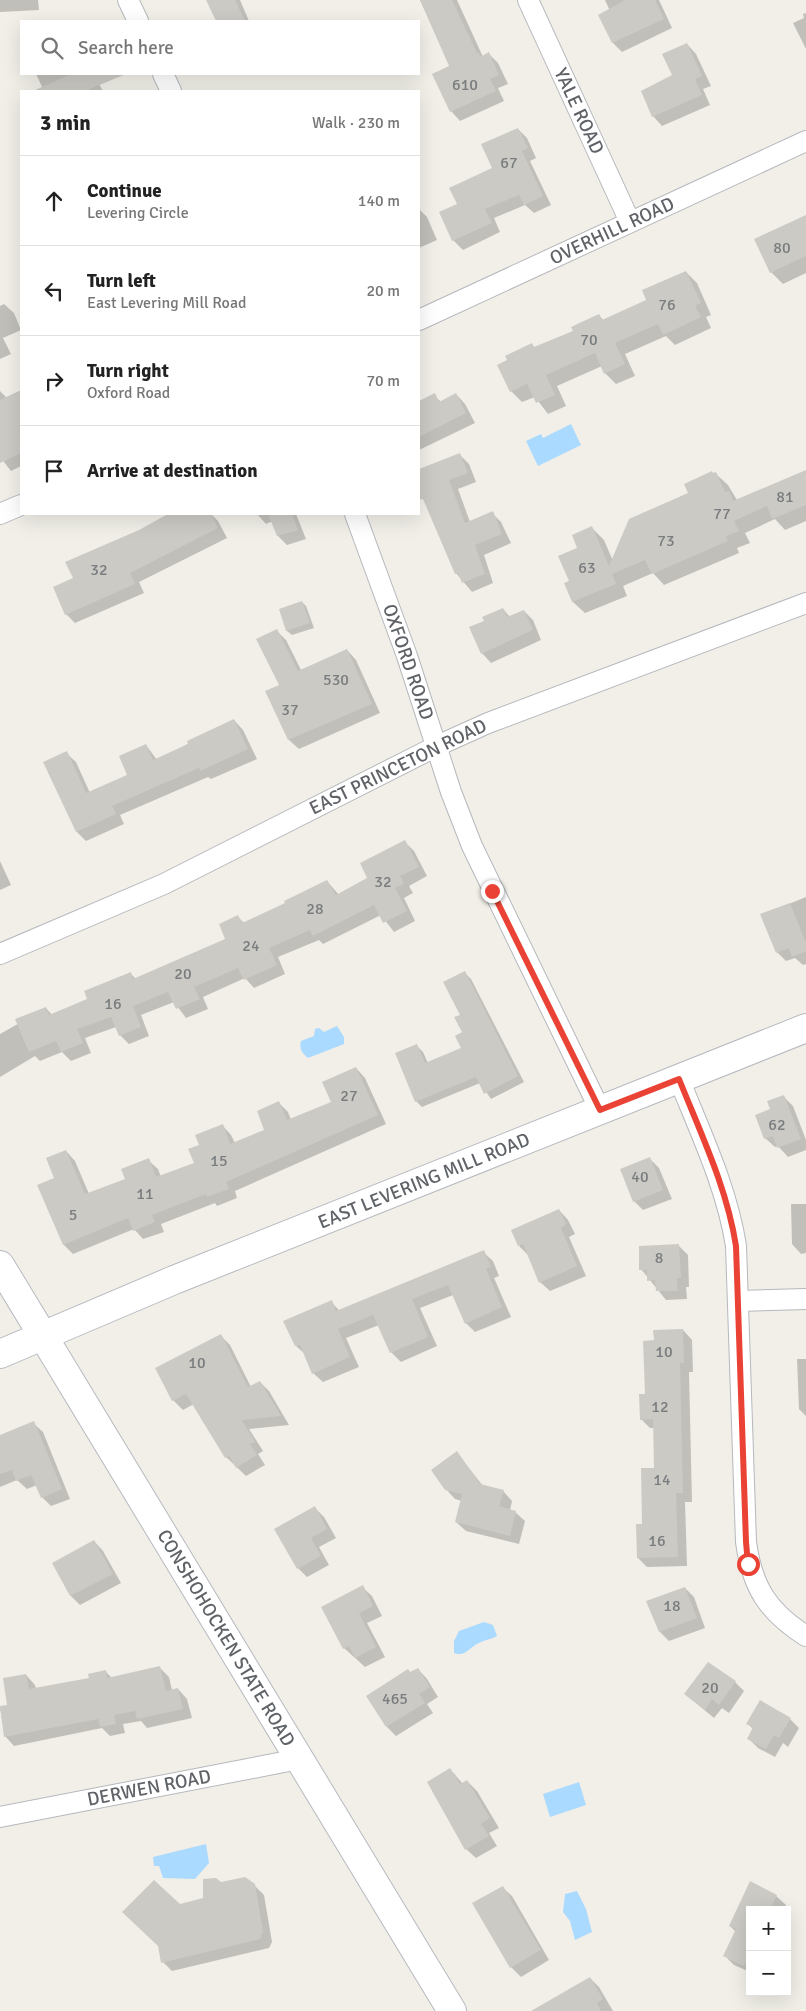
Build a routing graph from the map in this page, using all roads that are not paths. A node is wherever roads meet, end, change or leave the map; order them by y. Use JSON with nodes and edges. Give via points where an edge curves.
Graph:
{"nodes":[{"id":1,"x":128,"y":0,"type":"edge"},
{"id":2,"x":528,"y":0,"type":"edge"},
{"id":3,"x":138,"y":20,"type":"edge"},
{"id":4,"x":163,"y":75,"type":"edge"},
{"id":5,"x":171,"y":90,"type":"edge"},
{"id":6,"x":806,"y":141,"type":"edge"},
{"id":7,"x":630,"y":222,"type":"junction"},
{"id":8,"x":420,"y":320,"type":"edge"},
{"id":9,"x":20,"y":505,"type":"edge"},
{"id":10,"x":0,"y":514,"type":"edge"},
{"id":11,"x":355,"y":515,"type":"edge"},
{"id":12,"x":806,"y":603,"type":"edge"},
{"id":13,"x":437,"y":746,"type":"junction"},
{"id":14,"x":0,"y":954,"type":"edge"},
{"id":15,"x":806,"y":1028,"type":"edge"},
{"id":16,"x":679,"y":1079,"type":"junction"},
{"id":17,"x":600,"y":1110,"type":"junction"},
{"id":18,"x":0,"y":1265,"type":"edge"},
{"id":19,"x":806,"y":1299,"type":"edge"},
{"id":20,"x":738,"y":1301,"type":"junction"},
{"id":21,"x":42,"y":1335,"type":"junction"},
{"id":22,"x":0,"y":1354,"type":"edge"},
{"id":23,"x":806,"y":1636,"type":"edge"},
{"id":24,"x":298,"y":1759,"type":"junction"},
{"id":25,"x":0,"y":1818,"type":"edge"},
{"id":26,"x":452,"y":2011,"type":"edge"}],
"edges":[{"from":1,"to":3,"type":"street"},
{"from":2,"to":7,"type":"street","name":"YALE ROAD"},
{"from":4,"to":5,"type":"street"},
{"from":6,"to":7,"type":"street","name":"OVERHILL ROAD"},
{"from":7,"to":8,"type":"street","name":"OVERHILL ROAD"},
{"from":9,"to":10,"type":"street"},
{"from":11,"to":13,"type":"street","name":"OXFORD ROAD"},
{"from":12,"to":13,"type":"street","name":"EAST PRINCETON ROAD","via":[[488,723]]},
{"from":13,"to":14,"type":"street","name":"EAST PRINCETON ROAD","via":[[164,884]]},
{"from":13,"to":17,"type":"street","name":"OXFORD ROAD","via":[[465,828],[492,891]]},
{"from":15,"to":16,"type":"main road","name":"EAST LEVERING MILL ROAD"},
{"from":16,"to":17,"type":"main road","name":"EAST LEVERING MILL ROAD"},
{"from":16,"to":20,"type":"street","via":[[724,1191],[731,1217],[736,1246]]},
{"from":17,"to":21,"type":"main road","name":"EAST LEVERING MILL ROAD"},
{"from":18,"to":21,"type":"main road","name":"CONSHOHOCKEN STATE ROAD"},
{"from":19,"to":20,"type":"street"},
{"from":20,"to":23,"type":"street","via":[[748,1564],[769,1606],[786,1624]]},
{"from":21,"to":22,"type":"main road","name":"EAST LEVERING MILL ROAD"},
{"from":21,"to":24,"type":"main road","name":"CONSHOHOCKEN STATE ROAD"},
{"from":24,"to":25,"type":"street","name":"DERWEN ROAD"},
{"from":24,"to":26,"type":"main road","name":"CONSHOHOCKEN STATE ROAD"}]}
